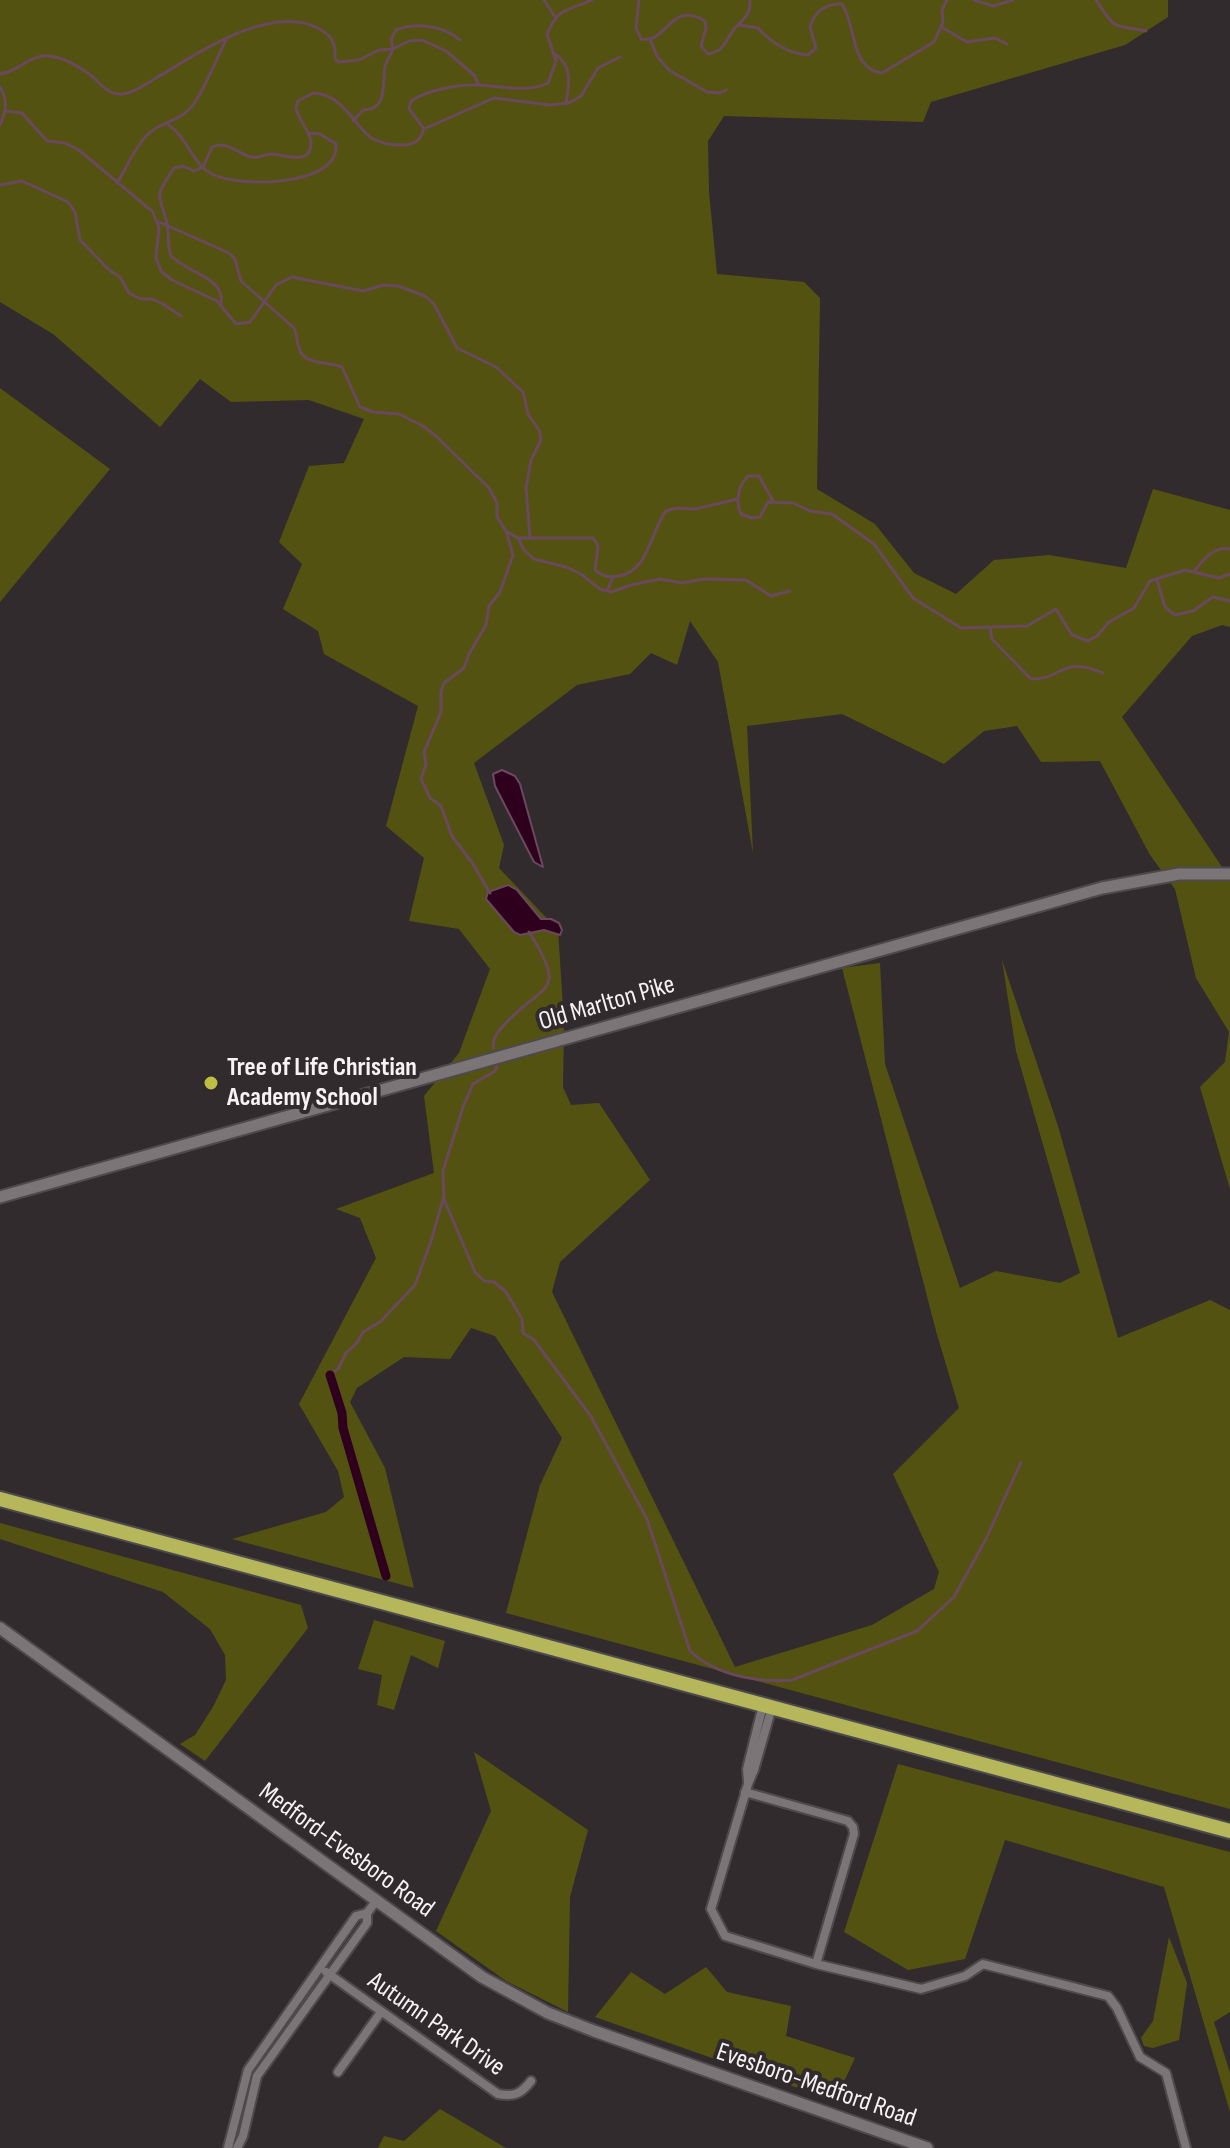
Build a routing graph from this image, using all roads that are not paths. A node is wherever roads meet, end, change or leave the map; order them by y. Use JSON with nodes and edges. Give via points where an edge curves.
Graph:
{"nodes":[{"id":1,"x":1229,"y":872,"type":"edge"},
{"id":2,"x":0,"y":1197,"type":"edge"},
{"id":3,"x":0,"y":1499,"type":"edge"},
{"id":4,"x":0,"y":1628,"type":"edge"},
{"id":5,"x":768,"y":1706,"type":"junction"},
{"id":6,"x":746,"y":1788,"type":"junction"},
{"id":7,"x":1230,"y":1831,"type":"edge"},
{"id":8,"x":377,"y":1900,"type":"junction"},
{"id":9,"x":367,"y":1913,"type":"junction"},
{"id":10,"x":816,"y":1964,"type":"junction"},
{"id":11,"x":319,"y":1967,"type":"junction"},
{"id":12,"x":329,"y":1974,"type":"junction"},
{"id":13,"x":381,"y":2012,"type":"junction"},
{"id":14,"x":691,"y":2065,"type":"joint"},
{"id":15,"x":338,"y":2072,"type":"dead end"},
{"id":16,"x":531,"y":2081,"type":"dead end"},
{"id":17,"x":906,"y":2145,"type":"edge"},
{"id":18,"x":228,"y":2148,"type":"edge"},
{"id":19,"x":237,"y":2148,"type":"edge"},
{"id":20,"x":927,"y":2148,"type":"edge"},
{"id":21,"x":1186,"y":2148,"type":"edge"}],
"edges":[{"from":1,"to":2,"type":"street","name":"Old Marlton Pike","via":[[1179,874],[1102,888]]},
{"from":3,"to":5,"type":"highway"},
{"from":4,"to":8,"type":"street","name":"Medford-Evesboro Road"},
{"from":5,"to":6,"type":"street"},
{"from":5,"to":7,"type":"highway"},
{"from":6,"to":10,"type":"street","via":[[711,1909],[725,1936]]},
{"from":6,"to":10,"type":"street","via":[[853,1827]]},
{"from":8,"to":9,"type":"street"},
{"from":8,"to":14,"type":"street","name":"Medford-Evesboro Road","via":[[460,1962],[526,2002]]},
{"from":9,"to":11,"type":"street","via":[[356,1916]]},
{"from":9,"to":12,"type":"street","via":[[367,1923]]},
{"from":10,"to":21,"type":"street","via":[[921,1989],[965,1976],[983,1964],[1108,1996],[1140,2057],[1166,2073]]},
{"from":11,"to":12,"type":"street","name":"Autumn Park Drive"},
{"from":11,"to":18,"type":"street","via":[[248,2070]]},
{"from":12,"to":13,"type":"street","name":"Autumn Park Drive"},
{"from":12,"to":19,"type":"street","via":[[257,2076]]},
{"from":13,"to":15,"type":"street"},
{"from":13,"to":16,"type":"street","name":"Autumn Park Drive","via":[[498,2094],[522,2092]]},
{"from":14,"to":17,"type":"street","name":"Evesboro-Medford Road"},
{"from":17,"to":20,"type":"street","name":"Evesboro-Medford Road"}]}
